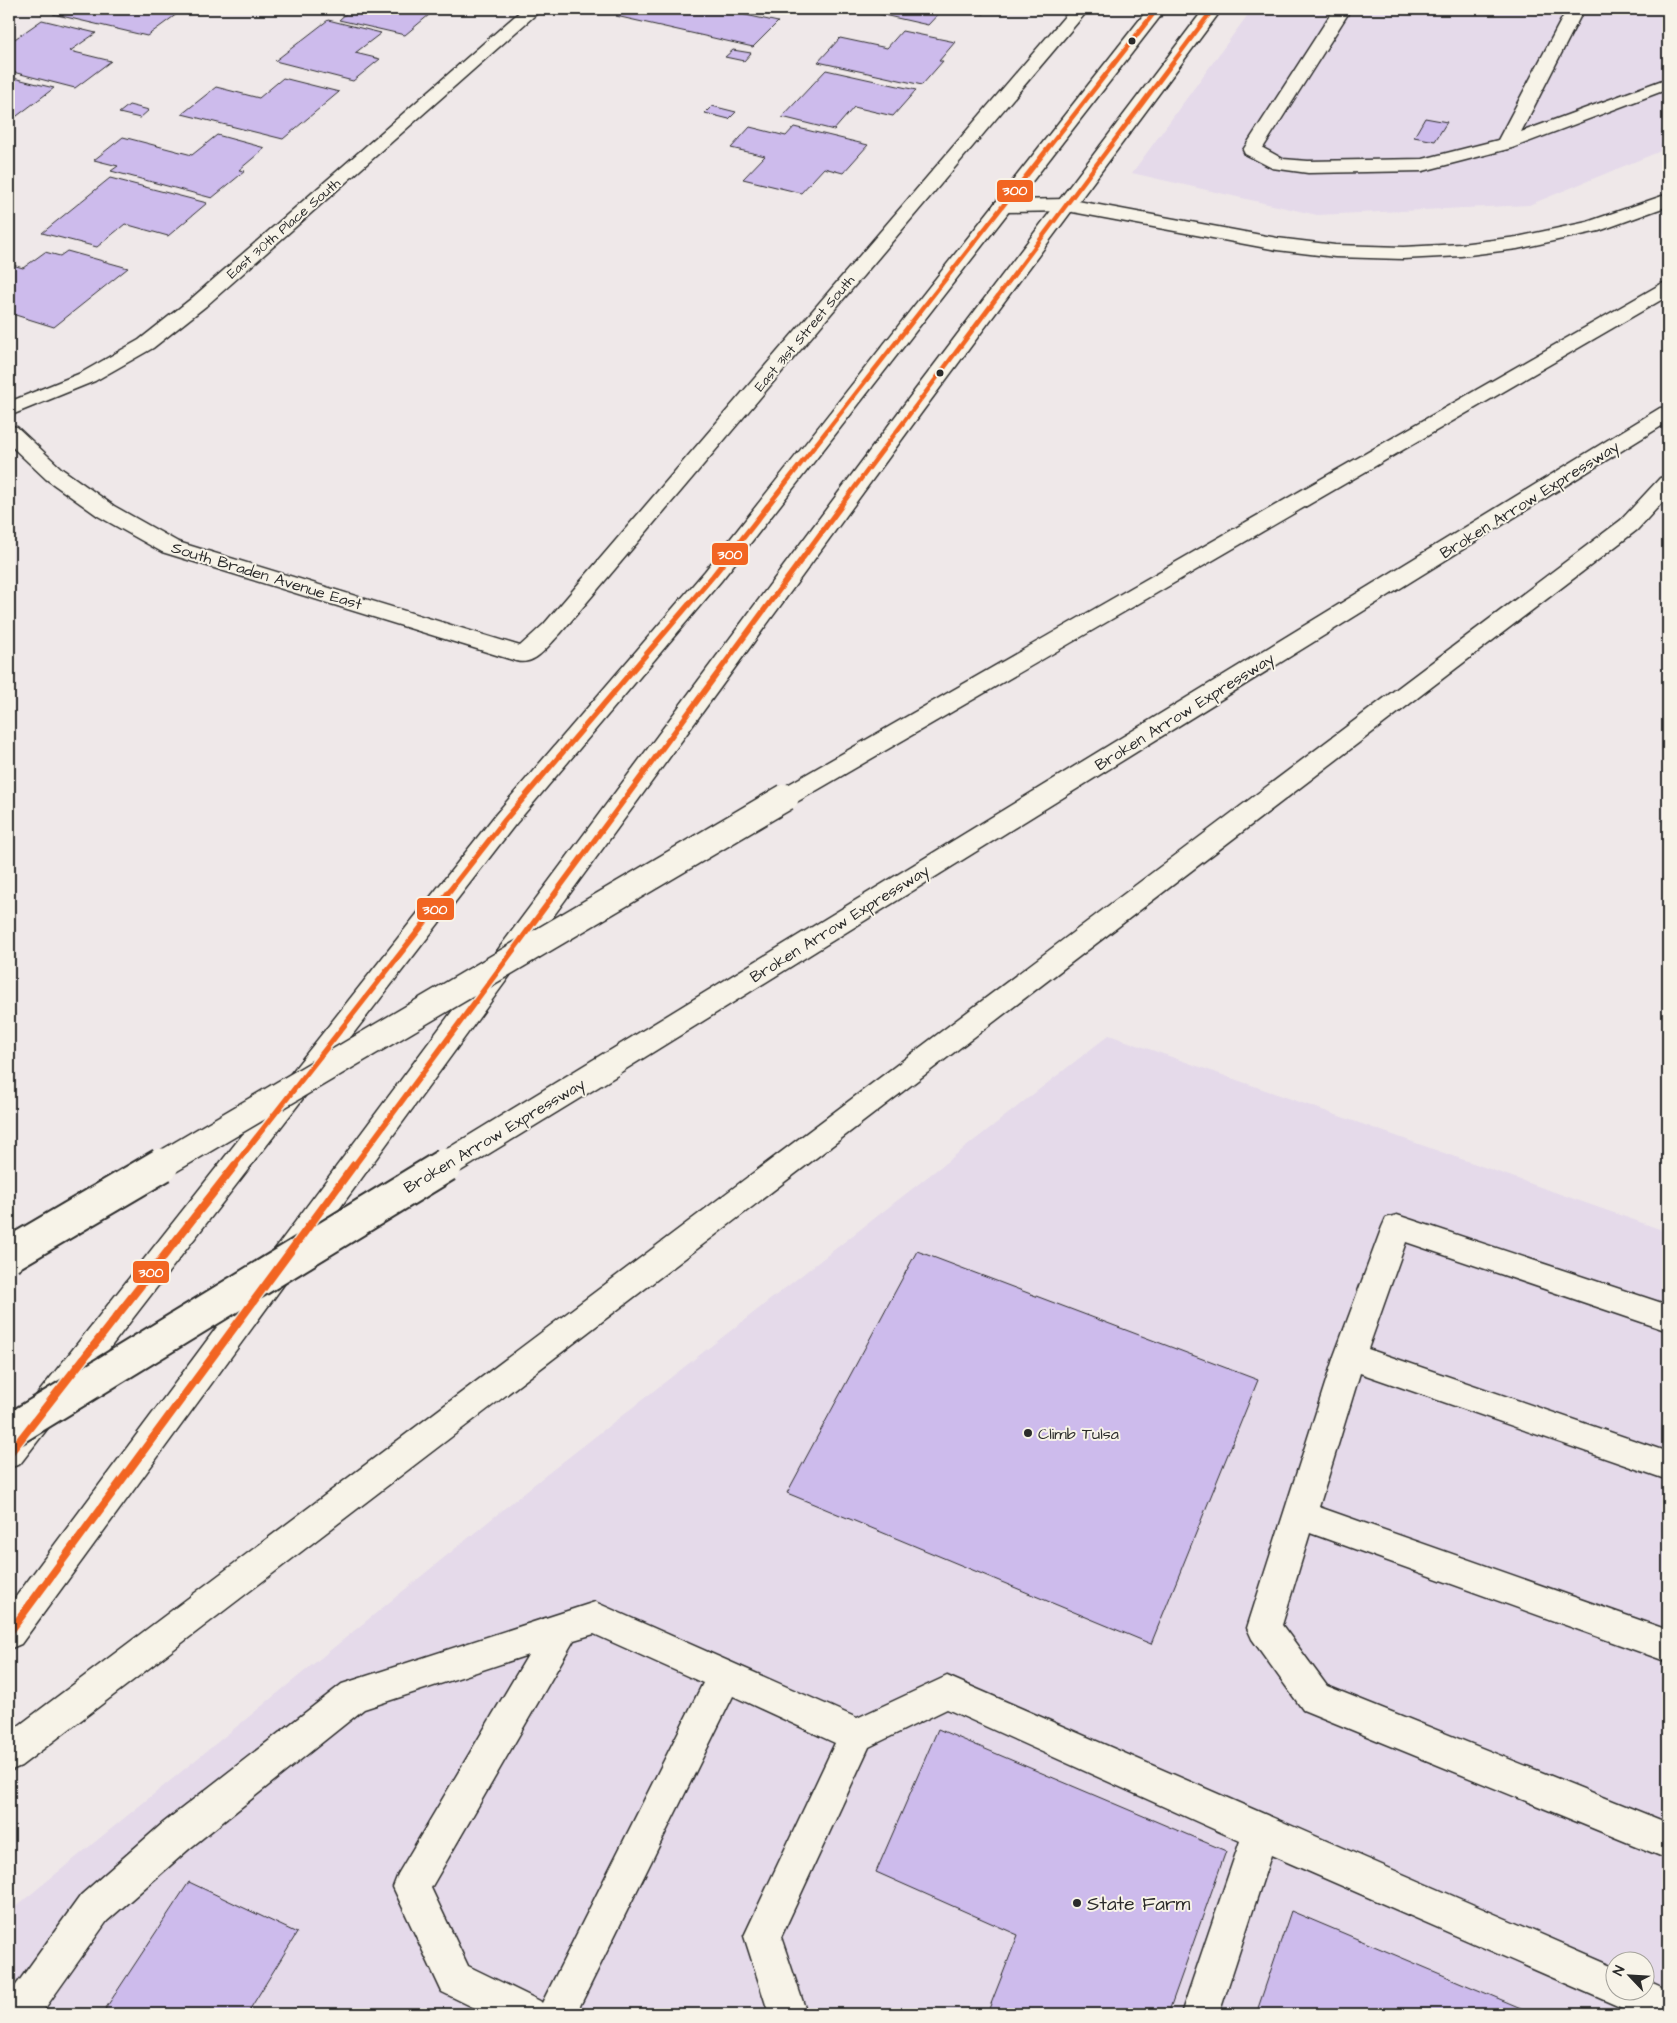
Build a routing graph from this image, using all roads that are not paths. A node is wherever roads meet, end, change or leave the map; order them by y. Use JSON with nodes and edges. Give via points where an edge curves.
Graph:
{"nodes":[{"id":1,"x":533,"y":9,"type":"edge"},
{"id":2,"x":1080,"y":9,"type":"edge"},
{"id":3,"x":1158,"y":9,"type":"edge"},
{"id":4,"x":1213,"y":9,"type":"edge"},
{"id":5,"x":1342,"y":9,"type":"edge"},
{"id":6,"x":1575,"y":9,"type":"edge"},
{"id":7,"x":1668,"y":83,"type":"edge"},
{"id":8,"x":1505,"y":144,"type":"junction"},
{"id":9,"x":1668,"y":200,"type":"edge"},
{"id":10,"x":1067,"y":205,"type":"junction"},
{"id":11,"x":1004,"y":206,"type":"junction"},
{"id":12,"x":1668,"y":288,"type":"edge"},
{"id":13,"x":9,"y":410,"type":"edge"},
{"id":14,"x":1668,"y":413,"type":"edge"},
{"id":15,"x":9,"y":432,"type":"edge"},
{"id":16,"x":1668,"y":483,"type":"edge"},
{"id":17,"x":524,"y":655,"type":"joint"},
{"id":18,"x":9,"y":1255,"type":"edge"},
{"id":19,"x":1668,"y":1318,"type":"edge"},
{"id":20,"x":1350,"y":1356,"type":"junction"},
{"id":21,"x":9,"y":1432,"type":"edge"},
{"id":22,"x":9,"y":1454,"type":"edge"},
{"id":23,"x":1668,"y":1466,"type":"edge"},
{"id":24,"x":1301,"y":1515,"type":"junction"},
{"id":25,"x":562,"y":1630,"type":"junction"},
{"id":26,"x":9,"y":1633,"type":"edge"},
{"id":27,"x":1668,"y":1646,"type":"edge"},
{"id":28,"x":725,"y":1676,"type":"junction"},
{"id":29,"x":857,"y":1735,"type":"junction"},
{"id":30,"x":9,"y":1754,"type":"edge"},
{"id":31,"x":1261,"y":1832,"type":"junction"},
{"id":32,"x":1668,"y":1841,"type":"edge"},
{"id":33,"x":1604,"y":1981,"type":"edge"},
{"id":34,"x":1647,"y":2000,"type":"edge"},
{"id":35,"x":1668,"y":2010,"type":"edge"},
{"id":36,"x":18,"y":2014,"type":"edge"},
{"id":37,"x":527,"y":2014,"type":"edge"},
{"id":38,"x":556,"y":2014,"type":"edge"},
{"id":39,"x":788,"y":2014,"type":"edge"},
{"id":40,"x":1200,"y":2014,"type":"edge"}],
"edges":[{"from":1,"to":13,"type":"main road","name":"East 30th Place South","via":[[199,302],[146,344],[88,377]]},
{"from":2,"to":17,"type":"main road","name":"East 31st Street South","via":[[559,622]]},
{"from":3,"to":11,"type":"main road"},
{"from":4,"to":10,"type":"main road"},
{"from":5,"to":8,"type":"main road","via":[[1252,150],[1279,164],[1308,168],[1422,165]]},
{"from":6,"to":8,"type":"main road"},
{"from":7,"to":8,"type":"main road"},
{"from":9,"to":10,"type":"main road","via":[[1592,227],[1518,243],[1403,253],[1335,251],[1277,244]]},
{"from":10,"to":11,"type":"main road"},
{"from":10,"to":26,"type":"main road","via":[[902,423]]},
{"from":11,"to":22,"type":"main road","via":[[713,576],[505,820]]},
{"from":12,"to":18,"type":"main road","bridge":true,"via":[[786,798]]},
{"from":14,"to":21,"type":"main road","name":"Broken Arrow Expressway","bridge":true},
{"from":15,"to":17,"type":"main road","name":"South Braden Avenue East","via":[[54,474],[106,510],[170,546]]},
{"from":16,"to":30,"type":"main road","via":[[1630,525]]},
{"from":19,"to":20,"type":"main road","via":[[1397,1227]]},
{"from":20,"to":23,"type":"main road"},
{"from":20,"to":24,"type":"main road"},
{"from":24,"to":27,"type":"main road"},
{"from":24,"to":32,"type":"main road","via":[[1264,1628],[1315,1698]]},
{"from":25,"to":28,"type":"main road","via":[[595,1618]]},
{"from":25,"to":36,"type":"main road","via":[[354,1696],[176,1836],[94,1908]]},
{"from":25,"to":37,"type":"main road","via":[[411,1887],[455,1979]]},
{"from":28,"to":29,"type":"main road"},
{"from":28,"to":38,"type":"main road"},
{"from":29,"to":31,"type":"main road","via":[[947,1692]]},
{"from":29,"to":39,"type":"main road","via":[[762,1936]]},
{"from":31,"to":33,"type":"main road"},
{"from":31,"to":40,"type":"main road"},
{"from":34,"to":35,"type":"main road"}]}
